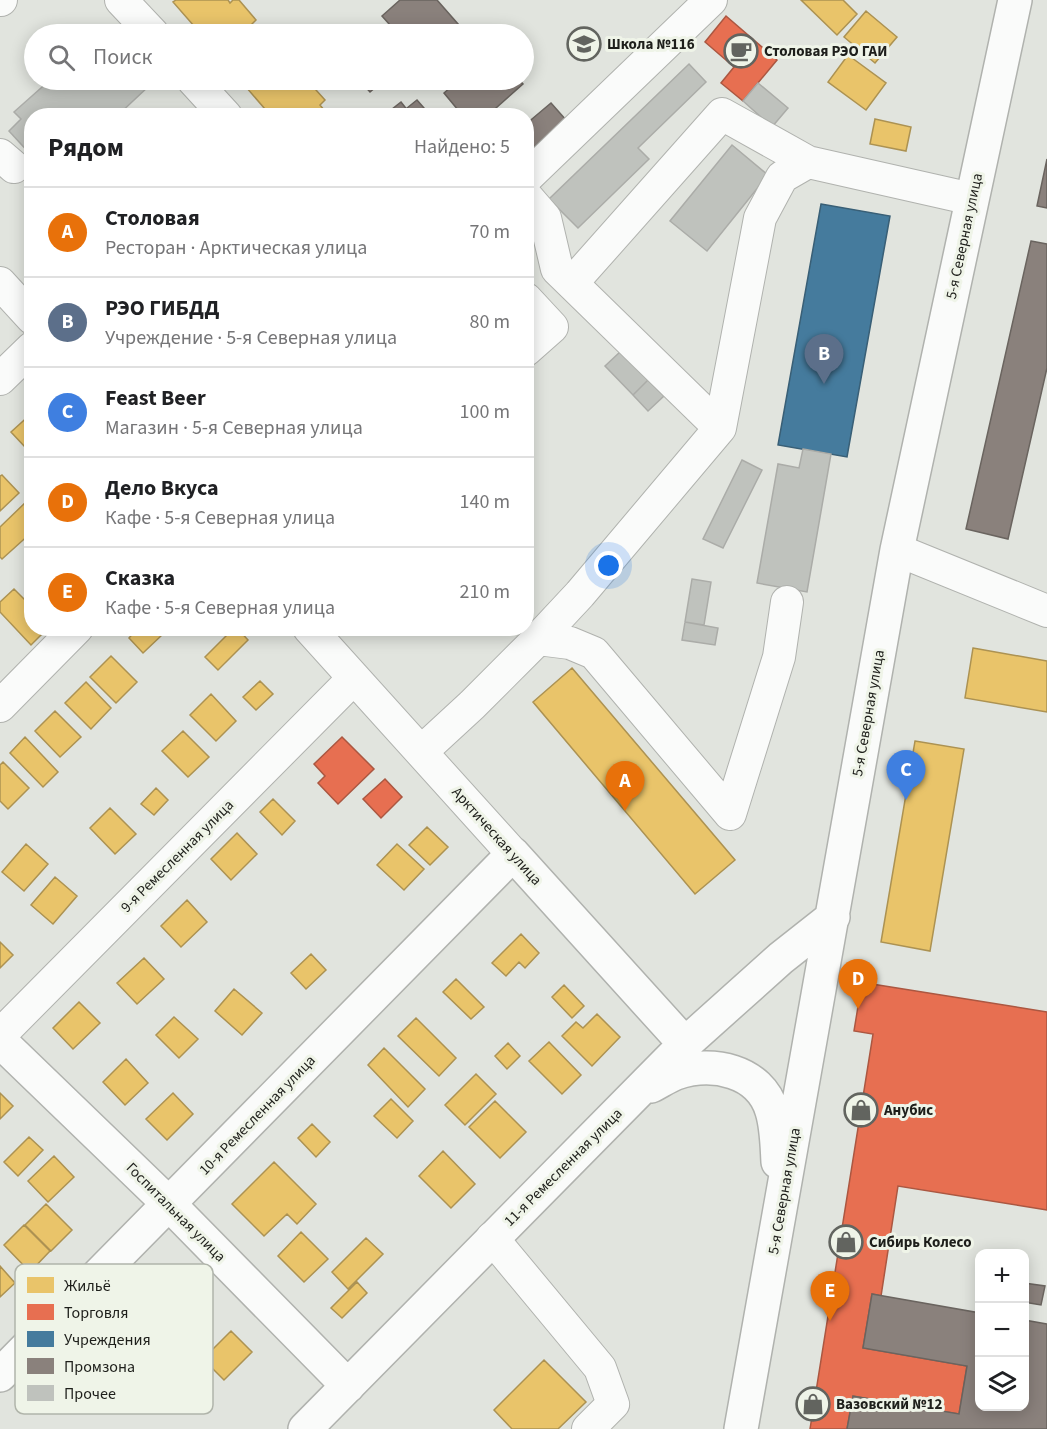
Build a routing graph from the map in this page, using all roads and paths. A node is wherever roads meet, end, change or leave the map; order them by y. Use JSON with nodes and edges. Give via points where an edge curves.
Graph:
{"nodes":[{"id":1,"x":121,"y":0,"type":"edge"},
{"id":2,"x":711,"y":0,"type":"edge"},
{"id":3,"x":1015,"y":0,"type":"edge"},
{"id":4,"x":144,"y":24,"type":"edge"},
{"id":5,"x":202,"y":90,"type":"edge"},
{"id":6,"x":219,"y":108,"type":"edge"},
{"id":7,"x":808,"y":162,"type":"junction"},
{"id":8,"x":534,"y":170,"type":"edge"},
{"id":9,"x":972,"y":199,"type":"junction"},
{"id":10,"x":534,"y":205,"type":"edge"},
{"id":11,"x":0,"y":283,"type":"edge"},
{"id":12,"x":572,"y":283,"type":"junction"},
{"id":13,"x":534,"y":308,"type":"edge"},
{"id":14,"x":24,"y":309,"type":"edge"},
{"id":15,"x":534,"y":343,"type":"edge"},
{"id":16,"x":24,"y":356,"type":"edge"},
{"id":17,"x":0,"y":379,"type":"edge"},
{"id":18,"x":720,"y":428,"type":"junction"},
{"id":19,"x":897,"y":550,"type":"junction"},
{"id":20,"x":787,"y":602,"type":"dead end"},
{"id":21,"x":1047,"y":611,"type":"edge"},
{"id":22,"x":69,"y":636,"type":"edge"},
{"id":23,"x":316,"y":636,"type":"edge"},
{"id":24,"x":538,"y":639,"type":"junction"},
{"id":25,"x":354,"y":678,"type":"junction"},
{"id":26,"x":0,"y":706,"type":"edge"},
{"id":27,"x":421,"y":752,"type":"junction"},
{"id":28,"x":513,"y":854,"type":"junction"},
{"id":29,"x":833,"y":917,"type":"junction"},
{"id":30,"x":0,"y":1035,"type":"edge"},
{"id":31,"x":0,"y":1041,"type":"edge"},
{"id":32,"x":685,"y":1044,"type":"junction"},
{"id":33,"x":636,"y":1093,"type":"junction"},
{"id":34,"x":169,"y":1204,"type":"junction"},
{"id":35,"x":781,"y":1204,"type":"junction"},
{"id":36,"x":492,"y":1238,"type":"junction"},
{"id":37,"x":110,"y":1264,"type":"edge"},
{"id":38,"x":15,"y":1360,"type":"edge"},
{"id":39,"x":0,"y":1375,"type":"edge"},
{"id":40,"x":348,"y":1386,"type":"junction"},
{"id":41,"x":617,"y":1416,"type":"edge"},
{"id":42,"x":305,"y":1429,"type":"edge"},
{"id":43,"x":588,"y":1429,"type":"edge"},
{"id":44,"x":741,"y":1429,"type":"edge"}],
"edges":[{"from":1,"to":4,"type":"street"},
{"from":2,"to":8,"type":"street"},
{"from":3,"to":9,"type":"main road","name":"5-я Северная улица"},
{"from":5,"to":6,"type":"street"},
{"from":7,"to":9,"type":"street"},
{"from":7,"to":12,"type":"street","via":[[722,114]]},
{"from":7,"to":18,"type":"street","via":[[782,177],[760,219]]},
{"from":9,"to":19,"type":"main road","name":"5-я Северная улица"},
{"from":10,"to":12,"type":"street","via":[[545,218],[557,269]]},
{"from":11,"to":14,"type":"street"},
{"from":12,"to":18,"type":"street"},
{"from":13,"to":15,"type":"street","via":[[552,327]]},
{"from":16,"to":17,"type":"street"},
{"from":18,"to":24,"type":"street"},
{"from":19,"to":21,"type":"street"},
{"from":19,"to":29,"type":"main road","name":"5-я Северная улица"},
{"from":20,"to":24,"type":"street","via":[[778,657],[730,814],[594,653],[570,643]]},
{"from":22,"to":26,"type":"street"},
{"from":23,"to":25,"type":"street","name":"Арктическая улица"},
{"from":24,"to":27,"type":"street"},
{"from":25,"to":27,"type":"street","name":"Арктическая улица"},
{"from":25,"to":30,"type":"street","name":"9-я Ремесленная улица"},
{"from":27,"to":28,"type":"street","name":"Арктическая улица"},
{"from":28,"to":32,"type":"main road","name":"Арктическая улица"},
{"from":28,"to":34,"type":"main road","name":"10-я Ремесленная улица"},
{"from":29,"to":32,"type":"main road","name":"11-я Ремесленная улица"},
{"from":29,"to":35,"type":"main road","name":"5-я Северная улица"},
{"from":31,"to":34,"type":"main road","name":"Госпитальная улица"},
{"from":32,"to":33,"type":"main road","name":"11-я Ремесленная улица"},
{"from":33,"to":35,"type":"main road","via":[[676,1073],[716,1067],[746,1077],[760,1089],[772,1110]]},
{"from":33,"to":36,"type":"main road","name":"11-я Ремесленная улица"},
{"from":34,"to":37,"type":"main road","name":"10-я Ремесленная улица"},
{"from":34,"to":40,"type":"main road","name":"Госпитальная улица"},
{"from":35,"to":44,"type":"main road","name":"5-я Северная улица"},
{"from":36,"to":40,"type":"main road","name":"11-я Ремесленная улица"},
{"from":36,"to":41,"type":"street","via":[[600,1368]]},
{"from":38,"to":39,"type":"main road","name":"10-я Ремесленная улица"},
{"from":40,"to":42,"type":"main road","name":"11-я Ремесленная улица"},
{"from":41,"to":43,"type":"street"}]}
